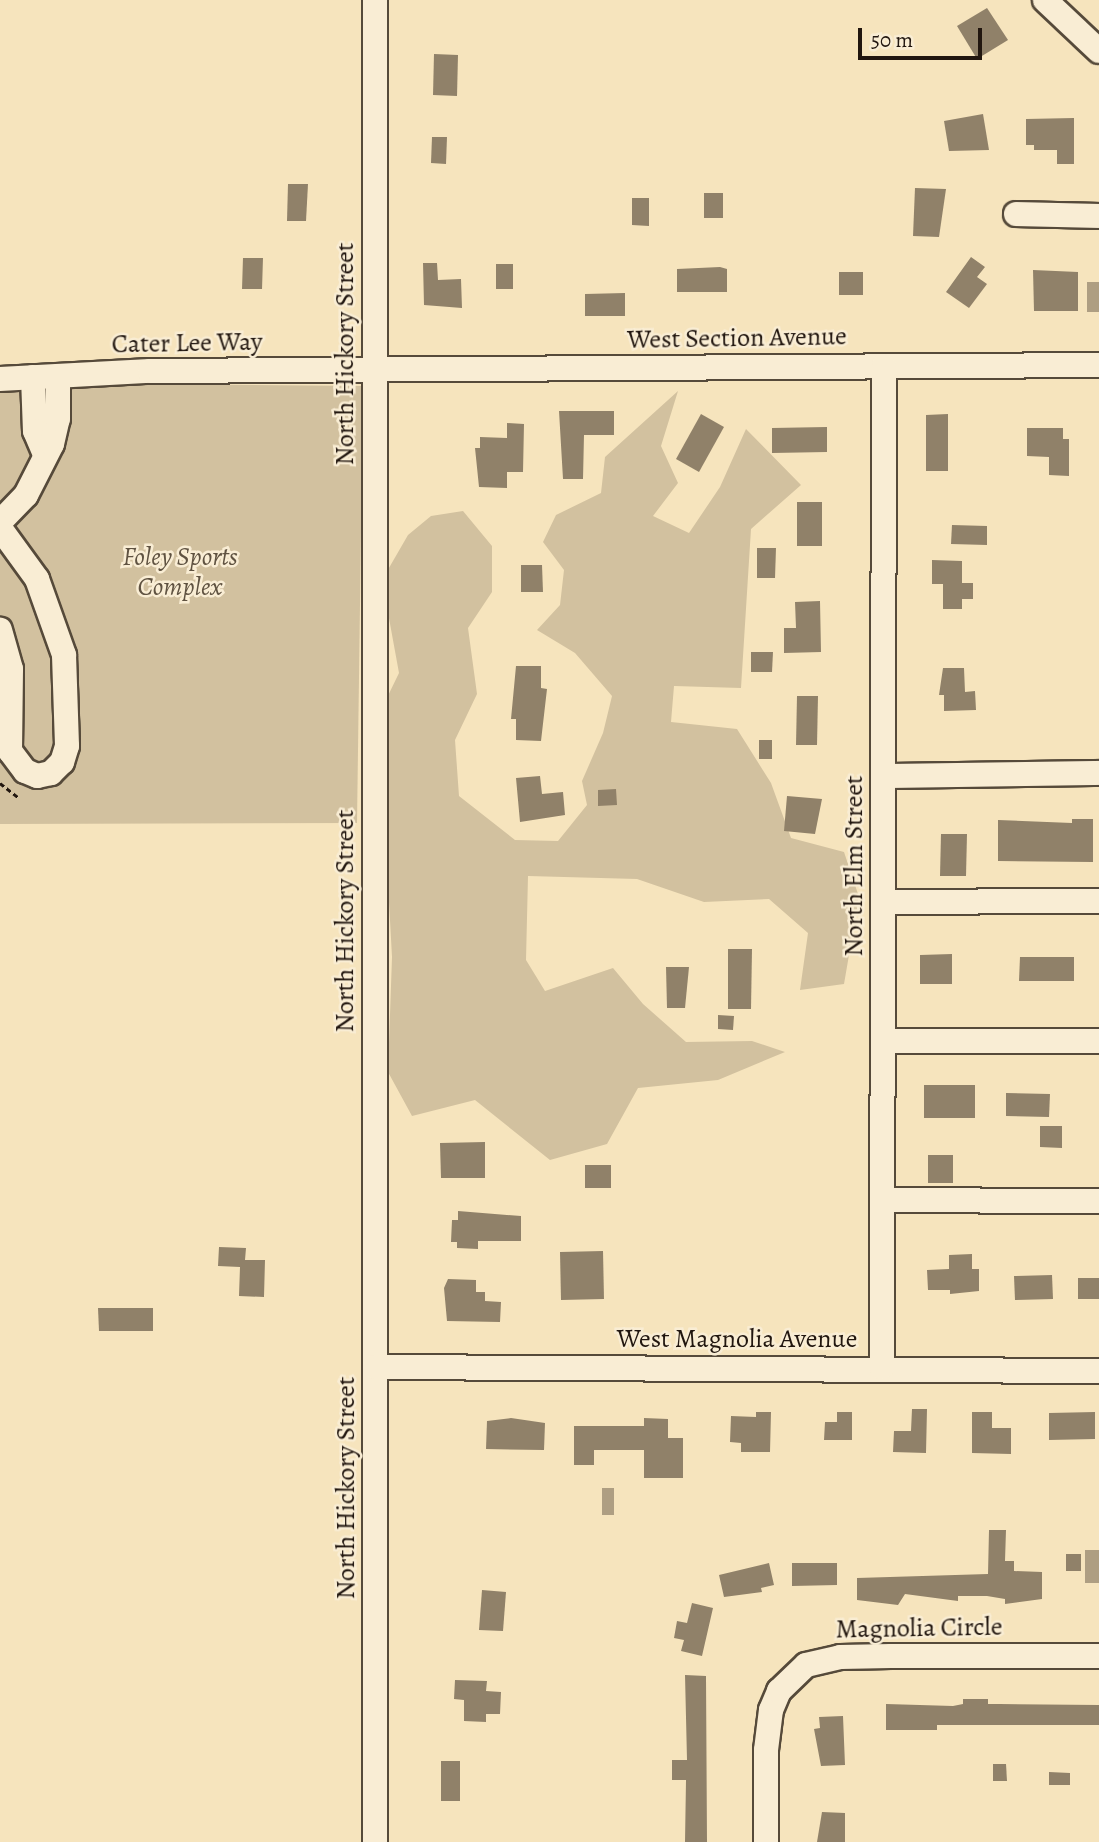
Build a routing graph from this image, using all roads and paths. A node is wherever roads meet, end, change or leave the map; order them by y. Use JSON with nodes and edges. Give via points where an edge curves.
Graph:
{"nodes":[{"id":1,"x":375,"y":0,"type":"edge"},
{"id":2,"x":1045,"y":0,"type":"edge"},
{"id":3,"x":1099,"y":51,"type":"edge"},
{"id":4,"x":1016,"y":214,"type":"dead end"},
{"id":5,"x":1099,"y":216,"type":"edge"},
{"id":6,"x":1099,"y":365,"type":"edge"},
{"id":7,"x":884,"y":366,"type":"junction"},
{"id":8,"x":375,"y":373,"type":"junction"},
{"id":9,"x":58,"y":376,"type":"junction"},
{"id":10,"x":33,"y":377,"type":"junction"},
{"id":11,"x":0,"y":379,"type":"edge"},
{"id":12,"x":45,"y":455,"type":"junction"},
{"id":13,"x":0,"y":522,"type":"edge"},
{"id":14,"x":0,"y":528,"type":"edge"},
{"id":15,"x":0,"y":630,"type":"edge"},
{"id":16,"x":1099,"y":773,"type":"edge"},
{"id":17,"x":884,"y":775,"type":"junction"},
{"id":18,"x":0,"y":783,"type":"edge"},
{"id":19,"x":18,"y":797,"type":"dead end"},
{"id":20,"x":1099,"y":901,"type":"edge"},
{"id":21,"x":883,"y":902,"type":"junction"},
{"id":22,"x":883,"y":1041,"type":"junction"},
{"id":23,"x":1099,"y":1041,"type":"edge"},
{"id":24,"x":882,"y":1200,"type":"junction"},
{"id":25,"x":1099,"y":1201,"type":"edge"},
{"id":26,"x":375,"y":1367,"type":"junction"},
{"id":27,"x":882,"y":1367,"type":"junction"},
{"id":28,"x":1099,"y":1371,"type":"edge"},
{"id":29,"x":1099,"y":1656,"type":"edge"},
{"id":30,"x":375,"y":1842,"type":"edge"},
{"id":31,"x":766,"y":1842,"type":"edge"}],
"edges":[{"from":1,"to":8,"type":"street","name":"North Hickory Street"},
{"from":2,"to":3,"type":"street"},
{"from":4,"to":5,"type":"street"},
{"from":6,"to":7,"type":"street","name":"West Section Avenue"},
{"from":7,"to":8,"type":"street","name":"West Section Avenue"},
{"from":7,"to":17,"type":"street","name":"North Elm Street"},
{"from":8,"to":9,"type":"street","name":"Cater Lee Way","via":[[150,371]]},
{"from":8,"to":26,"type":"street","name":"North Hickory Street"},
{"from":9,"to":10,"type":"street","name":"Cater Lee Way"},
{"from":9,"to":12,"type":"street","via":[[56,431]]},
{"from":10,"to":11,"type":"street","name":"Cater Lee Way"},
{"from":10,"to":12,"type":"street","via":[[35,431]]},
{"from":12,"to":13,"type":"street","via":[[26,495]]},
{"from":14,"to":15,"type":"street","via":[[37,579],[64,655],[67,746],[62,762],[51,773],[37,776],[25,771],[10,751],[11,669]]},
{"from":16,"to":17,"type":"street"},
{"from":17,"to":21,"type":"street","name":"North Elm Street"},
{"from":18,"to":19,"type":"path"},
{"from":20,"to":21,"type":"street"},
{"from":21,"to":22,"type":"street","name":"North Elm Street"},
{"from":22,"to":23,"type":"street"},
{"from":22,"to":24,"type":"street","name":"North Elm Street"},
{"from":24,"to":25,"type":"street"},
{"from":24,"to":27,"type":"street","name":"North Elm Street"},
{"from":26,"to":27,"type":"street","name":"West Magnolia Avenue"},
{"from":26,"to":30,"type":"street","name":"North Hickory Street"},
{"from":27,"to":28,"type":"street","name":"West Magnolia Avenue"},
{"from":29,"to":31,"type":"street","name":"Magnolia Circle","via":[[840,1657],[806,1665],[785,1683],[771,1710],[765,1750]]}]}
